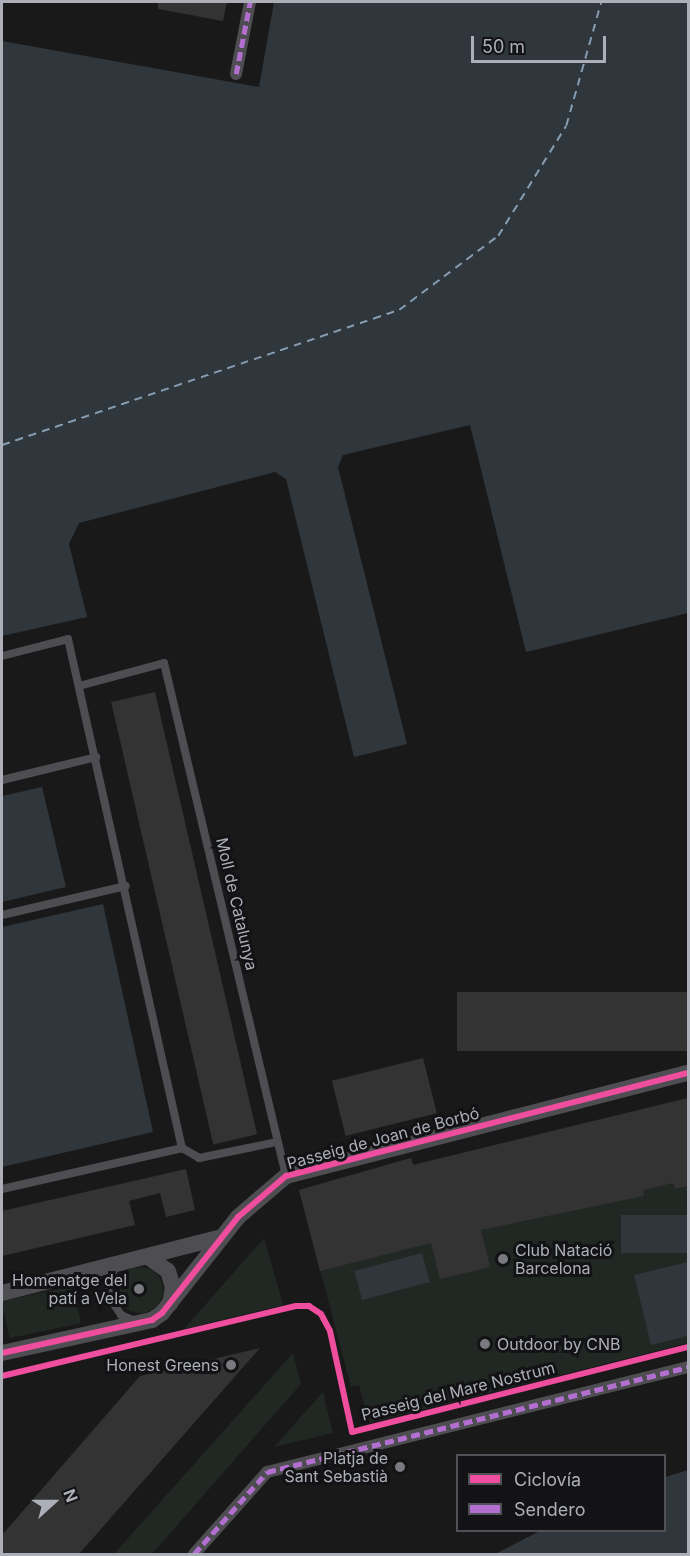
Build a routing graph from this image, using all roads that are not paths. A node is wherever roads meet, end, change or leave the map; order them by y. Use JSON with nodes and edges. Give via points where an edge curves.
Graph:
{"nodes":[{"id":1,"x":250,"y":2,"type":"edge"},
{"id":2,"x":236,"y":74,"type":"dead end"},
{"id":3,"x":2,"y":656,"type":"edge"},
{"id":4,"x":79,"y":686,"type":"junction"},
{"id":5,"x":96,"y":757,"type":"junction"},
{"id":6,"x":2,"y":780,"type":"edge"},
{"id":7,"x":126,"y":886,"type":"junction"},
{"id":8,"x":2,"y":915,"type":"edge"},
{"id":9,"x":688,"y":1073,"type":"edge"},
{"id":10,"x":278,"y":1147,"type":"junction"},
{"id":11,"x":182,"y":1148,"type":"junction"},
{"id":12,"x":286,"y":1176,"type":"junction"},
{"id":13,"x":2,"y":1189,"type":"edge"},
{"id":14,"x":221,"y":1238,"type":"junction"},
{"id":15,"x":148,"y":1257,"type":"junction"},
{"id":16,"x":125,"y":1260,"type":"junction"},
{"id":17,"x":2,"y":1293,"type":"edge"},
{"id":18,"x":170,"y":1304,"type":"junction"},
{"id":19,"x":141,"y":1322,"type":"junction"},
{"id":20,"x":2,"y":1353,"type":"edge"},
{"id":21,"x":688,"y":1367,"type":"edge"},
{"id":22,"x":194,"y":1554,"type":"edge"}],
"edges":[{"from":1,"to":2,"type":"street"},
{"from":3,"to":4,"type":"lane","via":[[68,639]]},
{"from":4,"to":5,"type":"lane"},
{"from":4,"to":10,"type":"lane","name":"Moll de Catalunya","via":[[164,663]]},
{"from":5,"to":6,"type":"lane"},
{"from":5,"to":7,"type":"lane"},
{"from":7,"to":8,"type":"lane"},
{"from":7,"to":11,"type":"lane"},
{"from":9,"to":12,"type":"street","name":"Passeig de Joan de Borbó"},
{"from":10,"to":11,"type":"lane","via":[[199,1158]]},
{"from":10,"to":12,"type":"lane","name":"Moll de Catalunya"},
{"from":11,"to":13,"type":"lane"},
{"from":12,"to":14,"type":"street","name":"Passeig de Joan de Borbó","via":[[238,1217]]},
{"from":14,"to":15,"type":"street"},
{"from":14,"to":18,"type":"street","name":"Passeig de Joan de Borbó"},
{"from":15,"to":16,"type":"street"},
{"from":15,"to":18,"type":"street","via":[[158,1262],[171,1279]]},
{"from":16,"to":17,"type":"street"},
{"from":16,"to":19,"type":"lane","via":[[110,1276],[109,1297],[121,1315]]},
{"from":18,"to":19,"type":"street","name":"Passeig de Joan de Borbó","via":[[152,1320]]},
{"from":19,"to":20,"type":"street","name":"Passeig de Joan de Borbó"},
{"from":21,"to":22,"type":"street","name":"Passeig del Mare Nostrum","via":[[267,1472]]}]}
